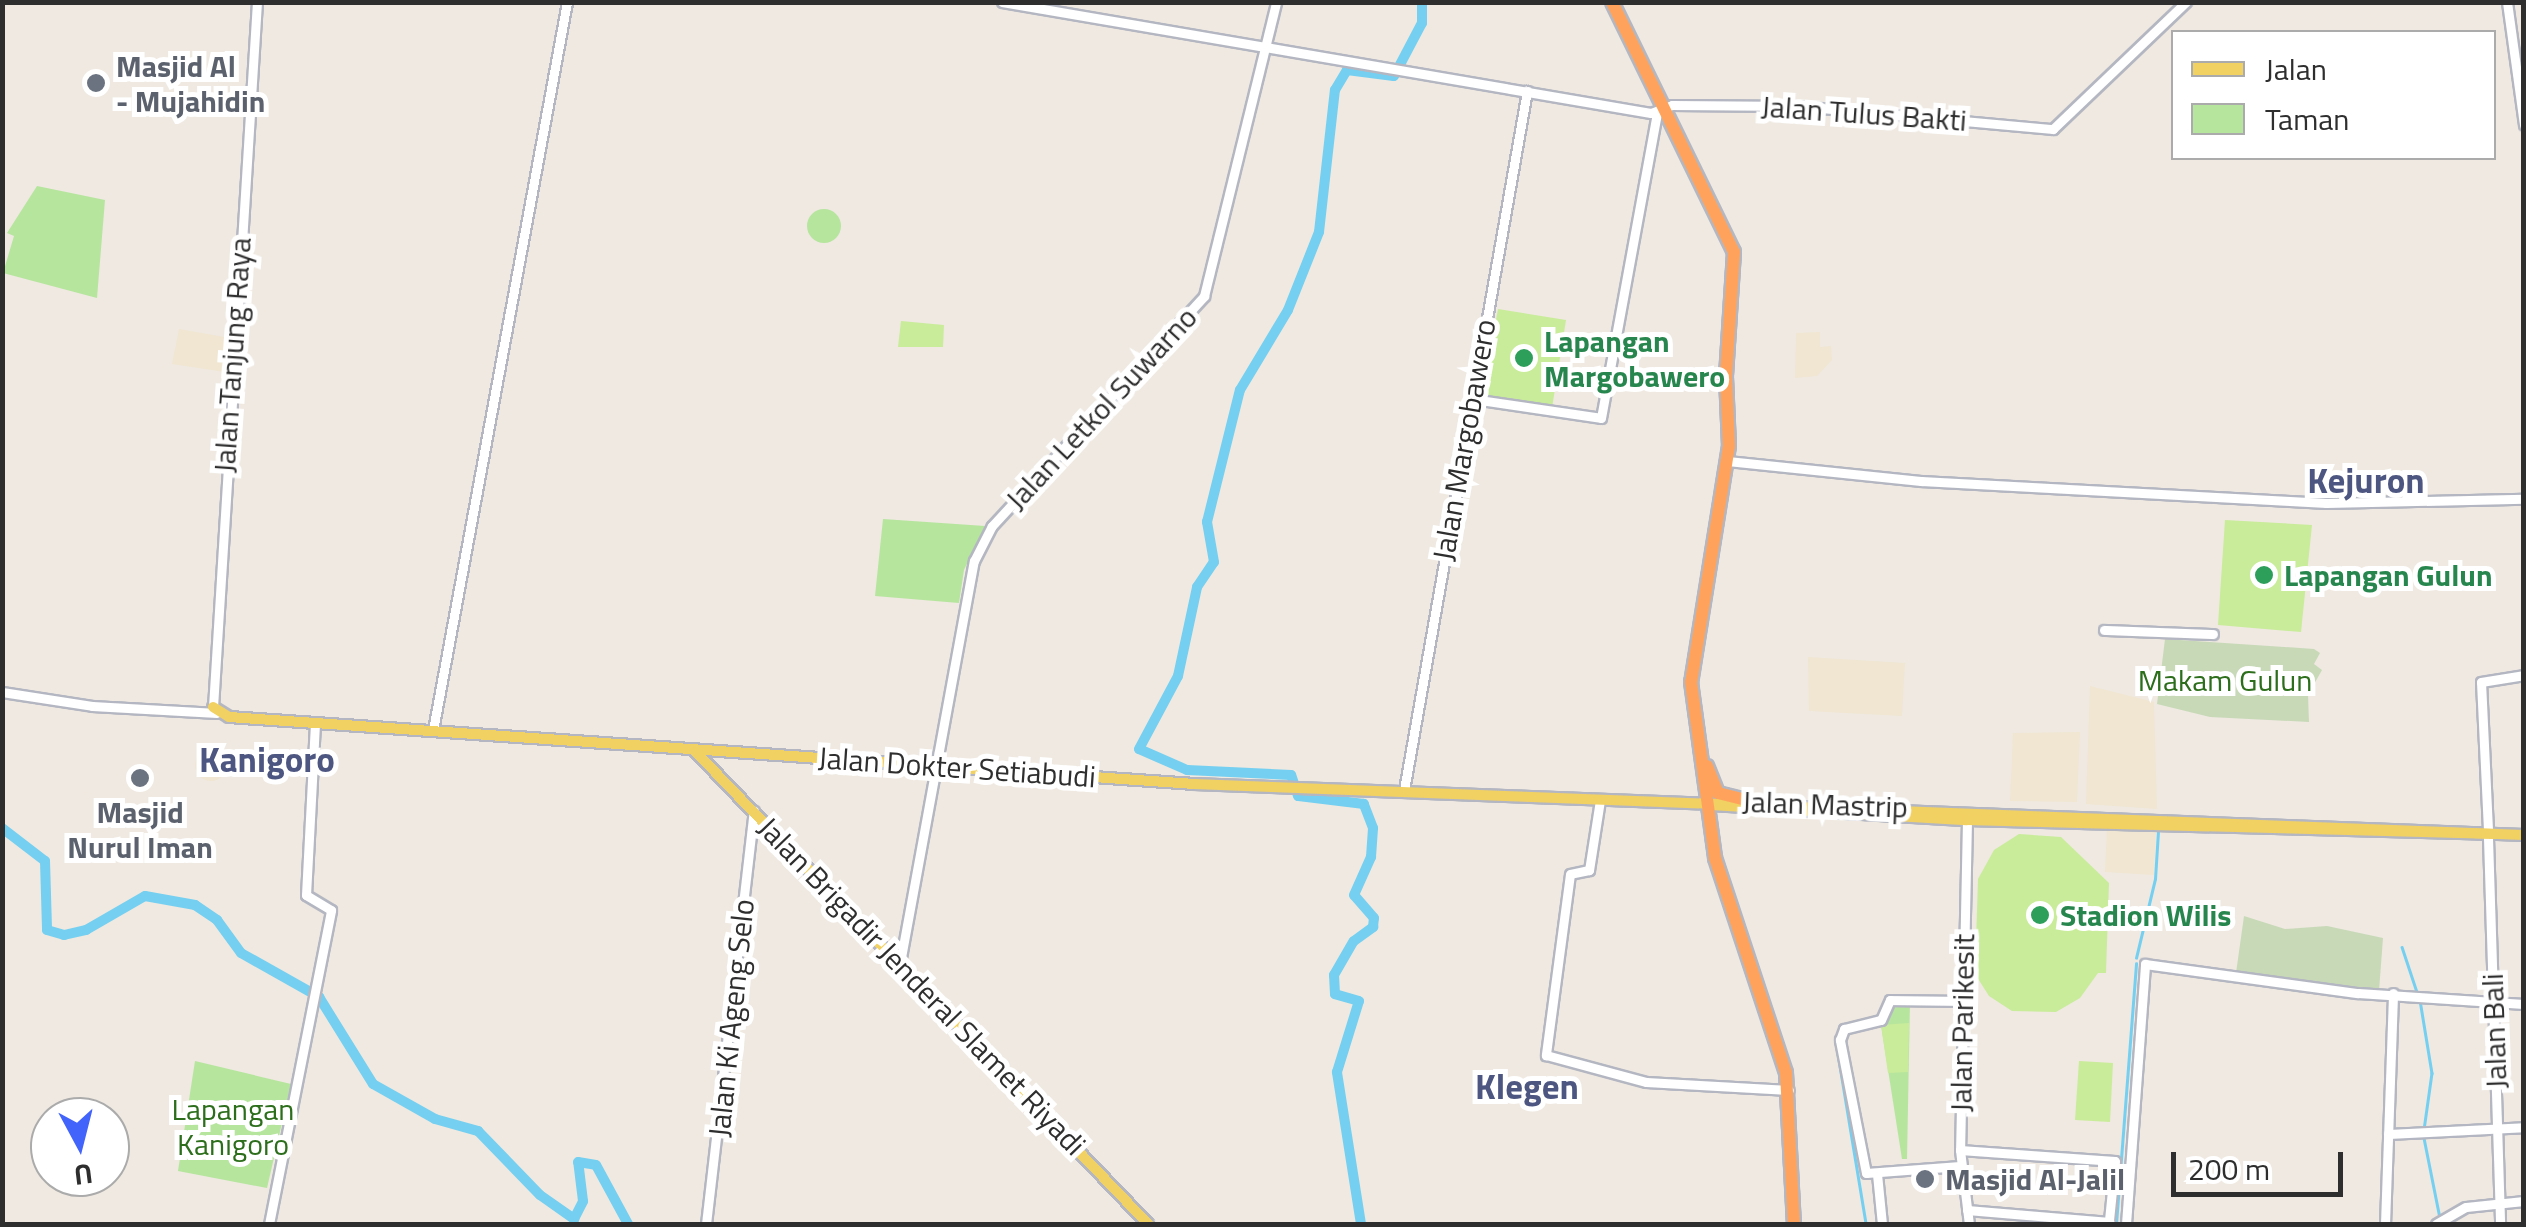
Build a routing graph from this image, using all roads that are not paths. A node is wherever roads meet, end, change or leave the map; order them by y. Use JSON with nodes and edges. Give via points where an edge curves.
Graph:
{"nodes":[{"id":1,"x":257,"y":2,"type":"edge"},
{"id":2,"x":567,"y":2,"type":"edge"},
{"id":3,"x":1002,"y":2,"type":"edge"},
{"id":4,"x":1276,"y":2,"type":"edge"},
{"id":5,"x":1612,"y":2,"type":"edge"},
{"id":6,"x":2186,"y":2,"type":"edge"},
{"id":7,"x":2508,"y":2,"type":"edge"},
{"id":8,"x":1265,"y":48,"type":"junction"},
{"id":9,"x":1527,"y":91,"type":"junction"},
{"id":10,"x":1660,"y":111,"type":"junction"},
{"id":11,"x":2524,"y":125,"type":"edge"},
{"id":12,"x":1473,"y":399,"type":"junction"},
{"id":13,"x":1726,"y":461,"type":"junction"},
{"id":14,"x":2524,"y":499,"type":"edge"},
{"id":15,"x":2104,"y":630,"type":"dead end"},
{"id":16,"x":2213,"y":634,"type":"dead end"},
{"id":17,"x":2524,"y":674,"type":"edge"},
{"id":18,"x":2,"y":692,"type":"edge"},
{"id":19,"x":215,"y":710,"type":"junction"},
{"id":20,"x":315,"y":722,"type":"junction"},
{"id":21,"x":433,"y":730,"type":"junction"},
{"id":22,"x":694,"y":750,"type":"junction"},
{"id":23,"x":934,"y":764,"type":"junction"},
{"id":24,"x":1704,"y":766,"type":"junction"},
{"id":25,"x":1404,"y":790,"type":"junction"},
{"id":26,"x":1600,"y":800,"type":"junction"},
{"id":27,"x":1748,"y":801,"type":"junction"},
{"id":28,"x":1706,"y":804,"type":"junction"},
{"id":29,"x":1825,"y":808,"type":"junction"},
{"id":30,"x":754,"y":811,"type":"junction"},
{"id":31,"x":1967,"y":820,"type":"junction"},
{"id":32,"x":2158,"y":822,"type":"junction"},
{"id":33,"x":2491,"y":834,"type":"junction"},
{"id":34,"x":2524,"y":834,"type":"edge"},
{"id":35,"x":900,"y":962,"type":"junction"},
{"id":36,"x":2393,"y":993,"type":"junction"},
{"id":37,"x":1962,"y":1001,"type":"junction"},
{"id":38,"x":2492,"y":1002,"type":"junction"},
{"id":39,"x":2524,"y":1004,"type":"edge"},
{"id":40,"x":1789,"y":1090,"type":"junction"},
{"id":41,"x":2524,"y":1127,"type":"edge"},
{"id":42,"x":2497,"y":1128,"type":"junction"},
{"id":43,"x":2388,"y":1134,"type":"junction"},
{"id":44,"x":1960,"y":1150,"type":"junction"},
{"id":45,"x":1960,"y":1166,"type":"junction"},
{"id":46,"x":1871,"y":1174,"type":"junction"},
{"id":47,"x":2499,"y":1202,"type":"junction"},
{"id":48,"x":2524,"y":1202,"type":"edge"},
{"id":49,"x":1967,"y":1210,"type":"junction"},
{"id":50,"x":2043,"y":1220,"type":"edge"},
{"id":51,"x":2109,"y":1222,"type":"edge"},
{"id":52,"x":269,"y":1224,"type":"edge"},
{"id":53,"x":706,"y":1224,"type":"edge"},
{"id":54,"x":1148,"y":1224,"type":"edge"},
{"id":55,"x":1794,"y":1224,"type":"edge"},
{"id":56,"x":1882,"y":1224,"type":"edge"},
{"id":57,"x":1969,"y":1224,"type":"edge"},
{"id":58,"x":2126,"y":1224,"type":"edge"},
{"id":59,"x":2385,"y":1224,"type":"edge"},
{"id":60,"x":2436,"y":1224,"type":"edge"},
{"id":61,"x":2500,"y":1224,"type":"edge"}],
"edges":[{"from":1,"to":19,"type":"street","name":"Jalan Tanjung Raya"},
{"from":2,"to":21,"type":"street"},
{"from":3,"to":8,"type":"street","name":"Jalan Tulus Bakti"},
{"from":4,"to":8,"type":"street","name":"Jalan Letkol Suwarno"},
{"from":5,"to":10,"type":"highway"},
{"from":6,"to":10,"type":"street","name":"Jalan Tulus Bakti","via":[[2053,129],[1799,106]]},
{"from":7,"to":11,"type":"street"},
{"from":8,"to":9,"type":"street","name":"Jalan Tulus Bakti"},
{"from":8,"to":23,"type":"street","name":"Jalan Letkol Suwarno","via":[[1198,306],[982,543]]},
{"from":9,"to":10,"type":"street","name":"Jalan Tulus Bakti"},
{"from":9,"to":12,"type":"street","name":"Jalan Margobawero"},
{"from":10,"to":12,"type":"street","via":[[1601,418]]},
{"from":10,"to":13,"type":"highway","via":[[1734,252]]},
{"from":12,"to":25,"type":"street","name":"Jalan Margobawero"},
{"from":13,"to":14,"type":"street","via":[[1921,481],[2326,503]]},
{"from":13,"to":24,"type":"highway","via":[[1692,648]]},
{"from":15,"to":16,"type":"street"},
{"from":17,"to":33,"type":"street","name":"Jalan Bali","via":[[2481,682]]},
{"from":18,"to":19,"type":"street","via":[[92,706]]},
{"from":19,"to":20,"type":"main road","name":"Jalan Dokter Setiabudi"},
{"from":20,"to":21,"type":"main road","name":"Jalan Dokter Setiabudi"},
{"from":20,"to":52,"type":"street","via":[[306,895],[331,910]]},
{"from":21,"to":22,"type":"main road","name":"Jalan Dokter Setiabudi"},
{"from":22,"to":23,"type":"main road","name":"Jalan Dokter Setiabudi"},
{"from":22,"to":30,"type":"main road","name":"Jalan Brigadir Jenderal Slamet Riyadi"},
{"from":23,"to":25,"type":"main road","name":"Jalan Dokter Setiabudi"},
{"from":23,"to":35,"type":"street","name":"Jalan Letkol Suwarno"},
{"from":24,"to":27,"type":"highway","via":[[1711,768],[1718,793]]},
{"from":24,"to":28,"type":"highway"},
{"from":25,"to":26,"type":"main road","name":"Jalan Dokter Setiabudi"},
{"from":26,"to":28,"type":"main road","name":"Jalan Dokter Setiabudi"},
{"from":26,"to":40,"type":"street","via":[[1590,870],[1570,874],[1546,1055],[1646,1082]]},
{"from":27,"to":28,"type":"main road","name":"Jalan Mastrip"},
{"from":27,"to":29,"type":"main road","name":"Jalan Mastrip"},
{"from":28,"to":29,"type":"main road","name":"Jalan Mastrip"},
{"from":28,"to":40,"type":"highway","via":[[1716,858]]},
{"from":29,"to":31,"type":"main road","name":"Jalan Mastrip"},
{"from":29,"to":32,"type":"main road","name":"Jalan Mastrip"},
{"from":30,"to":35,"type":"main road","name":"Jalan Brigadir Jenderal Slamet Riyadi"},
{"from":30,"to":53,"type":"street","name":"Jalan Ki Ageng Selo"},
{"from":31,"to":32,"type":"main road","name":"Jalan Mastrip"},
{"from":31,"to":37,"type":"street","name":"Jalan Parikesit"},
{"from":32,"to":33,"type":"main road","name":"Jalan Mastrip"},
{"from":33,"to":34,"type":"main road","name":"Jalan Mastrip"},
{"from":33,"to":38,"type":"street","name":"Jalan Bali"},
{"from":35,"to":54,"type":"main road","name":"Jalan Brigadir Jenderal Slamet Riyadi"},
{"from":36,"to":38,"type":"street"},
{"from":36,"to":43,"type":"street"},
{"from":36,"to":58,"type":"street","via":[[2145,964]]},
{"from":37,"to":44,"type":"street","name":"Jalan Parikesit"},
{"from":37,"to":46,"type":"street","via":[[1885,1003],[1878,1023],[1844,1029],[1840,1037]]},
{"from":38,"to":39,"type":"street"},
{"from":38,"to":42,"type":"street","name":"Jalan Bali"},
{"from":40,"to":55,"type":"highway"},
{"from":41,"to":42,"type":"street"},
{"from":42,"to":43,"type":"street"},
{"from":42,"to":47,"type":"street","name":"Jalan Bali"},
{"from":43,"to":59,"type":"street"},
{"from":44,"to":45,"type":"street","name":"Jalan Parikesit"},
{"from":44,"to":51,"type":"street","via":[[2114,1161]]},
{"from":45,"to":46,"type":"street"},
{"from":45,"to":49,"type":"street","name":"Jalan Parikesit"},
{"from":46,"to":56,"type":"street"},
{"from":47,"to":48,"type":"street"},
{"from":47,"to":60,"type":"street"},
{"from":47,"to":61,"type":"street","name":"Jalan Bali"},
{"from":49,"to":50,"type":"street"},
{"from":49,"to":57,"type":"street","name":"Jalan Parikesit"},
{"from":50,"to":51,"type":"street"}]}
